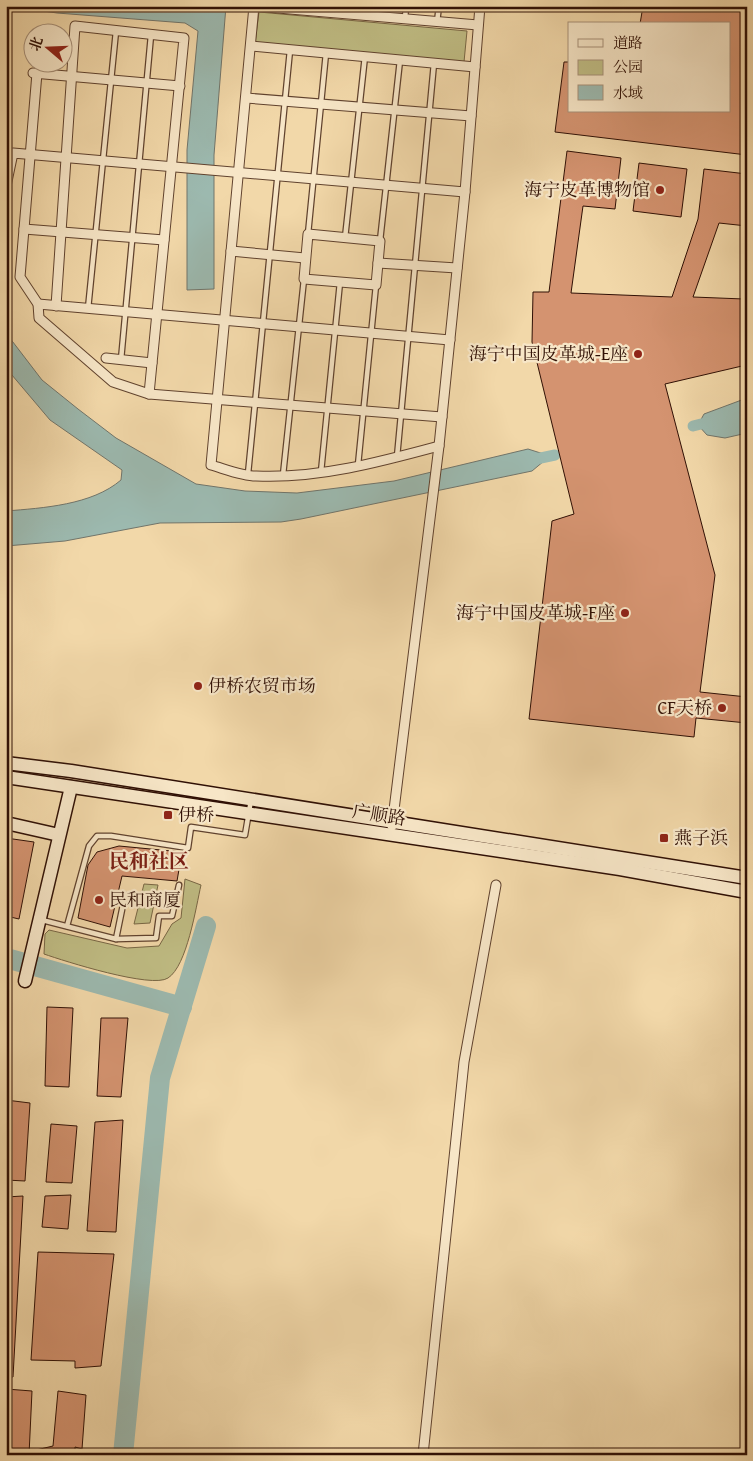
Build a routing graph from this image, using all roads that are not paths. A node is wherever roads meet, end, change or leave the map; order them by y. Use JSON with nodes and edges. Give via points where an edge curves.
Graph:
{"nodes":[{"id":1,"x":254,"y":6,"type":"edge"},
{"id":2,"x":370,"y":6,"type":"edge"},
{"id":3,"x":406,"y":6,"type":"edge"},
{"id":4,"x":439,"y":6,"type":"edge"},
{"id":5,"x":480,"y":6,"type":"edge"},
{"id":6,"x":294,"y":8,"type":"edge"},
{"id":7,"x":329,"y":9,"type":"edge"},
{"id":8,"x":368,"y":16,"type":"junction"},
{"id":9,"x":405,"y":19,"type":"junction"},
{"id":10,"x":438,"y":22,"type":"junction"},
{"id":11,"x":478,"y":25,"type":"junction"},
{"id":12,"x":116,"y":31,"type":"junction"},
{"id":13,"x":151,"y":35,"type":"junction"},
{"id":14,"x":251,"y":46,"type":"junction"},
{"id":15,"x":290,"y":50,"type":"junction"},
{"id":16,"x":326,"y":53,"type":"junction"},
{"id":17,"x":365,"y":56,"type":"junction"},
{"id":18,"x":400,"y":60,"type":"junction"},
{"id":19,"x":434,"y":63,"type":"junction"},
{"id":20,"x":475,"y":67,"type":"junction"},
{"id":21,"x":72,"y":76,"type":"junction"},
{"id":22,"x":112,"y":80,"type":"junction"},
{"id":23,"x":146,"y":83,"type":"junction"},
{"id":24,"x":180,"y":86,"type":"junction"},
{"id":25,"x":246,"y":98,"type":"junction"},
{"id":26,"x":285,"y":101,"type":"junction"},
{"id":27,"x":321,"y":104,"type":"junction"},
{"id":28,"x":359,"y":107,"type":"junction"},
{"id":29,"x":395,"y":110,"type":"junction"},
{"id":30,"x":429,"y":113,"type":"junction"},
{"id":31,"x":471,"y":116,"type":"junction"},
{"id":32,"x":29,"y":154,"type":"junction"},
{"id":33,"x":66,"y":157,"type":"junction"},
{"id":34,"x":103,"y":160,"type":"junction"},
{"id":35,"x":139,"y":164,"type":"junction"},
{"id":36,"x":172,"y":167,"type":"junction"},
{"id":37,"x":239,"y":172,"type":"junction"},
{"id":38,"x":278,"y":176,"type":"junction"},
{"id":39,"x":313,"y":179,"type":"junction"},
{"id":40,"x":351,"y":182,"type":"junction"},
{"id":41,"x":386,"y":185,"type":"junction"},
{"id":42,"x":6,"y":186,"type":"edge"},
{"id":43,"x":422,"y":188,"type":"junction"},
{"id":44,"x":465,"y":192,"type":"junction"},
{"id":45,"x":24,"y":228,"type":"junction"},
{"id":46,"x":61,"y":232,"type":"junction"},
{"id":47,"x":96,"y":234,"type":"junction"},
{"id":48,"x":308,"y":234,"type":"junction"},
{"id":49,"x":132,"y":238,"type":"junction"},
{"id":50,"x":345,"y":238,"type":"junction"},
{"id":51,"x":164,"y":240,"type":"junction"},
{"id":52,"x":380,"y":241,"type":"junction"},
{"id":53,"x":231,"y":251,"type":"junction"},
{"id":54,"x":270,"y":254,"type":"junction"},
{"id":55,"x":306,"y":258,"type":"junction"},
{"id":56,"x":378,"y":264,"type":"junction"},
{"id":57,"x":415,"y":266,"type":"junction"},
{"id":58,"x":457,"y":268,"type":"junction"},
{"id":59,"x":304,"y":279,"type":"junction"},
{"id":60,"x":340,"y":282,"type":"junction"},
{"id":61,"x":376,"y":285,"type":"junction"},
{"id":62,"x":38,"y":304,"type":"junction"},
{"id":63,"x":56,"y":306,"type":"junction"},
{"id":64,"x":88,"y":309,"type":"junction"},
{"id":65,"x":125,"y":312,"type":"junction"},
{"id":66,"x":157,"y":315,"type":"junction"},
{"id":67,"x":225,"y":321,"type":"junction"},
{"id":68,"x":263,"y":324,"type":"junction"},
{"id":69,"x":298,"y":327,"type":"junction"},
{"id":70,"x":335,"y":330,"type":"junction"},
{"id":71,"x":371,"y":334,"type":"junction"},
{"id":72,"x":408,"y":337,"type":"junction"},
{"id":73,"x":450,"y":340,"type":"junction"},
{"id":74,"x":106,"y":358,"type":"dead end"},
{"id":75,"x":121,"y":360,"type":"junction"},
{"id":76,"x":152,"y":363,"type":"junction"},
{"id":77,"x":149,"y":394,"type":"junction"},
{"id":78,"x":217,"y":400,"type":"junction"},
{"id":79,"x":255,"y":402,"type":"junction"},
{"id":80,"x":291,"y":405,"type":"junction"},
{"id":81,"x":328,"y":408,"type":"junction"},
{"id":82,"x":364,"y":411,"type":"junction"},
{"id":83,"x":401,"y":414,"type":"junction"},
{"id":84,"x":442,"y":417,"type":"junction"},
{"id":85,"x":438,"y":451,"type":"junction"},
{"id":86,"x":397,"y":458,"type":"junction"},
{"id":87,"x":358,"y":465,"type":"junction"},
{"id":88,"x":322,"y":472,"type":"junction"},
{"id":89,"x":248,"y":474,"type":"junction"},
{"id":90,"x":284,"y":475,"type":"junction"},
{"id":91,"x":6,"y":763,"type":"edge"},
{"id":92,"x":6,"y":777,"type":"edge"},
{"id":93,"x":71,"y":787,"type":"junction"},
{"id":94,"x":250,"y":800,"type":"junction"},
{"id":95,"x":248,"y":813,"type":"junction"},
{"id":96,"x":6,"y":823,"type":"edge"},
{"id":97,"x":392,"y":829,"type":"junction"},
{"id":98,"x":59,"y":835,"type":"junction"},
{"id":99,"x":747,"y":878,"type":"edge"},
{"id":100,"x":179,"y":885,"type":"dead end"},
{"id":101,"x":496,"y":885,"type":"dead end"},
{"id":102,"x":747,"y":892,"type":"edge"},
{"id":103,"x":125,"y":895,"type":"dead end"},
{"id":104,"x":38,"y":919,"type":"junction"},
{"id":105,"x":67,"y":926,"type":"junction"},
{"id":106,"x":116,"y":938,"type":"junction"},
{"id":107,"x":25,"y":981,"type":"dead end"},
{"id":108,"x":423,"y":1455,"type":"edge"}],
"edges":[{"from":1,"to":6,"type":"street"},
{"from":1,"to":14,"type":"street"},
{"from":2,"to":8,"type":"lane"},
{"from":3,"to":9,"type":"lane"},
{"from":4,"to":10,"type":"lane"},
{"from":5,"to":11,"type":"street"},
{"from":6,"to":7,"type":"street"},
{"from":7,"to":8,"type":"street"},
{"from":8,"to":9,"type":"street"},
{"from":9,"to":10,"type":"street"},
{"from":10,"to":11,"type":"street"},
{"from":11,"to":20,"type":"street"},
{"from":12,"to":13,"type":"street"},
{"from":12,"to":21,"type":"street","via":[[75,26]]},
{"from":12,"to":22,"type":"lane"},
{"from":13,"to":23,"type":"lane"},
{"from":13,"to":24,"type":"street","via":[[184,38]]},
{"from":14,"to":15,"type":"street"},
{"from":14,"to":25,"type":"street"},
{"from":15,"to":16,"type":"street"},
{"from":15,"to":26,"type":"lane"},
{"from":16,"to":17,"type":"street"},
{"from":16,"to":27,"type":"lane"},
{"from":17,"to":18,"type":"street"},
{"from":17,"to":28,"type":"lane"},
{"from":18,"to":19,"type":"street"},
{"from":18,"to":29,"type":"lane"},
{"from":19,"to":20,"type":"street"},
{"from":19,"to":30,"type":"lane"},
{"from":20,"to":31,"type":"street"},
{"from":21,"to":22,"type":"street"},
{"from":21,"to":32,"type":"street","via":[[35,73]]},
{"from":21,"to":33,"type":"street"},
{"from":22,"to":23,"type":"street"},
{"from":22,"to":34,"type":"lane"},
{"from":23,"to":24,"type":"street"},
{"from":23,"to":35,"type":"lane"},
{"from":24,"to":36,"type":"street"},
{"from":25,"to":26,"type":"street"},
{"from":25,"to":37,"type":"street"},
{"from":26,"to":27,"type":"street"},
{"from":26,"to":38,"type":"lane"},
{"from":27,"to":28,"type":"street"},
{"from":27,"to":39,"type":"lane"},
{"from":28,"to":29,"type":"street"},
{"from":28,"to":40,"type":"lane"},
{"from":29,"to":30,"type":"street"},
{"from":29,"to":41,"type":"lane"},
{"from":30,"to":31,"type":"street"},
{"from":30,"to":43,"type":"lane"},
{"from":31,"to":44,"type":"street"},
{"from":32,"to":33,"type":"street"},
{"from":32,"to":42,"type":"street","via":[[12,152]]},
{"from":32,"to":45,"type":"street"},
{"from":33,"to":34,"type":"street"},
{"from":33,"to":46,"type":"street"},
{"from":34,"to":35,"type":"street"},
{"from":34,"to":47,"type":"lane"},
{"from":35,"to":36,"type":"street"},
{"from":35,"to":49,"type":"lane"},
{"from":36,"to":37,"type":"street"},
{"from":36,"to":51,"type":"street"},
{"from":37,"to":38,"type":"street"},
{"from":37,"to":53,"type":"street"},
{"from":38,"to":39,"type":"street"},
{"from":38,"to":54,"type":"lane"},
{"from":39,"to":40,"type":"street"},
{"from":39,"to":48,"type":"lane"},
{"from":40,"to":41,"type":"street"},
{"from":40,"to":50,"type":"lane"},
{"from":41,"to":43,"type":"street"},
{"from":41,"to":52,"type":"lane"},
{"from":43,"to":44,"type":"street"},
{"from":43,"to":57,"type":"lane"},
{"from":44,"to":58,"type":"street"},
{"from":45,"to":46,"type":"street"},
{"from":45,"to":62,"type":"street","via":[[20,277]]},
{"from":46,"to":47,"type":"street"},
{"from":46,"to":63,"type":"street"},
{"from":47,"to":49,"type":"street"},
{"from":47,"to":64,"type":"lane"},
{"from":48,"to":50,"type":"street"},
{"from":48,"to":55,"type":"street"},
{"from":49,"to":51,"type":"street"},
{"from":49,"to":65,"type":"lane"},
{"from":50,"to":52,"type":"street"},
{"from":51,"to":66,"type":"street"},
{"from":52,"to":56,"type":"street"},
{"from":53,"to":54,"type":"street"},
{"from":53,"to":67,"type":"street"},
{"from":54,"to":55,"type":"street"},
{"from":54,"to":68,"type":"lane"},
{"from":55,"to":59,"type":"street"},
{"from":56,"to":57,"type":"street"},
{"from":56,"to":61,"type":"street"},
{"from":57,"to":58,"type":"street"},
{"from":57,"to":72,"type":"lane"},
{"from":58,"to":73,"type":"street"},
{"from":59,"to":60,"type":"street"},
{"from":59,"to":69,"type":"lane"},
{"from":60,"to":61,"type":"street"},
{"from":60,"to":70,"type":"lane"},
{"from":61,"to":71,"type":"lane"},
{"from":62,"to":63,"type":"street"},
{"from":62,"to":77,"type":"street","via":[[39,318],[113,382]]},
{"from":63,"to":64,"type":"street"},
{"from":64,"to":65,"type":"street"},
{"from":65,"to":66,"type":"street"},
{"from":65,"to":75,"type":"lane"},
{"from":66,"to":67,"type":"street"},
{"from":66,"to":76,"type":"street"},
{"from":67,"to":68,"type":"street"},
{"from":67,"to":78,"type":"street"},
{"from":68,"to":69,"type":"street"},
{"from":68,"to":79,"type":"lane"},
{"from":69,"to":70,"type":"street"},
{"from":69,"to":80,"type":"lane"},
{"from":70,"to":71,"type":"street"},
{"from":70,"to":81,"type":"lane"},
{"from":71,"to":72,"type":"street"},
{"from":71,"to":82,"type":"lane"},
{"from":72,"to":73,"type":"street"},
{"from":72,"to":83,"type":"lane"},
{"from":73,"to":84,"type":"street"},
{"from":74,"to":75,"type":"street"},
{"from":75,"to":76,"type":"street"},
{"from":76,"to":77,"type":"street"},
{"from":77,"to":78,"type":"street"},
{"from":78,"to":79,"type":"street"},
{"from":78,"to":89,"type":"street","via":[[211,465]]},
{"from":79,"to":80,"type":"street"},
{"from":79,"to":89,"type":"lane"},
{"from":80,"to":81,"type":"street"},
{"from":80,"to":90,"type":"lane"},
{"from":81,"to":82,"type":"street"},
{"from":81,"to":88,"type":"lane"},
{"from":82,"to":83,"type":"street"},
{"from":82,"to":87,"type":"lane"},
{"from":83,"to":84,"type":"street"},
{"from":83,"to":86,"type":"lane"},
{"from":84,"to":85,"type":"street"},
{"from":85,"to":86,"type":"street"},
{"from":85,"to":97,"type":"street"},
{"from":86,"to":87,"type":"street"},
{"from":87,"to":88,"type":"street"},
{"from":88,"to":90,"type":"street"},
{"from":89,"to":90,"type":"street"},
{"from":91,"to":94,"type":"main road","name":"广顺路"},
{"from":92,"to":93,"type":"main road","name":"广顺路"},
{"from":93,"to":95,"type":"main road","name":"广顺路"},
{"from":93,"to":98,"type":"main road"},
{"from":94,"to":95,"type":"lane"},
{"from":94,"to":97,"type":"main road","name":"广顺路"},
{"from":95,"to":97,"type":"main road","name":"广顺路"},
{"from":95,"to":105,"type":"lane","via":[[244,835],[191,827],[188,848],[97,836],[89,846]]},
{"from":96,"to":98,"type":"main road"},
{"from":97,"to":99,"type":"main road","name":"广顺路"},
{"from":97,"to":102,"type":"main road","name":"广顺路"},
{"from":98,"to":104,"type":"main road"},
{"from":100,"to":106,"type":"lane","via":[[172,916],[159,916],[156,938]]},
{"from":101,"to":108,"type":"street","via":[[464,1062]]},
{"from":103,"to":106,"type":"lane"},
{"from":104,"to":105,"type":"lane"},
{"from":104,"to":107,"type":"main road"},
{"from":105,"to":106,"type":"lane"}]}
